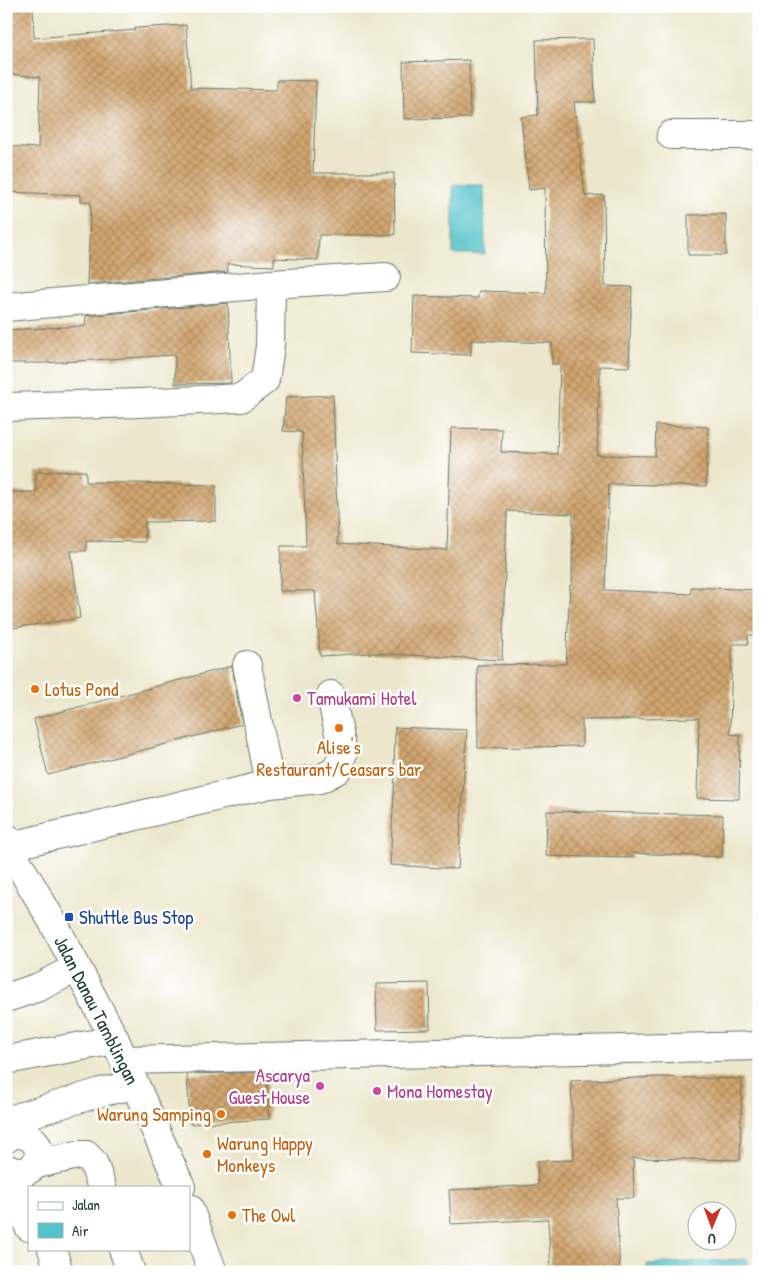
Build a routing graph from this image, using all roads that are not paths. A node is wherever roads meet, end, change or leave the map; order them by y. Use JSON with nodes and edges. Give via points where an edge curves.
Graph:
{"nodes":[{"id":1,"x":671,"y":135,"type":"dead end"},
{"id":2,"x":759,"y":135,"type":"edge"},
{"id":3,"x":386,"y":277,"type":"dead end"},
{"id":4,"x":271,"y":284,"type":"junction"},
{"id":5,"x":6,"y":307,"type":"edge"},
{"id":6,"x":6,"y":407,"type":"edge"},
{"id":7,"x":247,"y":665,"type":"dead end"},
{"id":8,"x":331,"y":695,"type":"dead end"},
{"id":9,"x":270,"y":784,"type":"junction"},
{"id":10,"x":9,"y":842,"type":"edge"},
{"id":11,"x":76,"y":968,"type":"junction"},
{"id":12,"x":6,"y":998,"type":"edge"},
{"id":13,"x":759,"y":1046,"type":"edge"},
{"id":14,"x":119,"y":1050,"type":"junction"},
{"id":15,"x":6,"y":1060,"type":"edge"},
{"id":16,"x":135,"y":1085,"type":"junction"},
{"id":17,"x":11,"y":1128,"type":"edge"},
{"id":18,"x":24,"y":1172,"type":"edge"},
{"id":19,"x":102,"y":1186,"type":"edge"},
{"id":20,"x":181,"y":1186,"type":"edge"},
{"id":21,"x":190,"y":1211,"type":"edge"},
{"id":22,"x":28,"y":1216,"type":"edge"},
{"id":23,"x":35,"y":1250,"type":"edge"},
{"id":24,"x":52,"y":1250,"type":"edge"},
{"id":25,"x":123,"y":1250,"type":"edge"},
{"id":26,"x":41,"y":1272,"type":"edge"},
{"id":27,"x":59,"y":1272,"type":"edge"},
{"id":28,"x":131,"y":1272,"type":"edge"},
{"id":29,"x":213,"y":1272,"type":"edge"}],
"edges":[{"from":1,"to":2,"type":"street"},
{"from":3,"to":4,"type":"street"},
{"from":4,"to":5,"type":"street"},
{"from":4,"to":6,"type":"street","via":[[270,346],[265,380],[240,398]]},
{"from":7,"to":9,"type":"street"},
{"from":8,"to":9,"type":"street","via":[[343,753],[337,770],[320,779]]},
{"from":9,"to":10,"type":"street"},
{"from":10,"to":11,"type":"street","name":"Jalan Danau Tamblingan"},
{"from":11,"to":12,"type":"street","via":[[39,987]]},
{"from":11,"to":14,"type":"street","name":"Jalan Danau Tamblingan"},
{"from":13,"to":14,"type":"street"},
{"from":14,"to":15,"type":"street"},
{"from":14,"to":16,"type":"street","name":"Jalan Danau Tamblingan"},
{"from":16,"to":17,"type":"street","via":[[101,1092]]},
{"from":16,"to":20,"type":"street","name":"Jalan Danau Tamblingan"},
{"from":17,"to":18,"type":"street","via":[[28,1136],[39,1150]]},
{"from":18,"to":19,"type":"street","via":[[78,1155],[86,1156],[93,1162]]},
{"from":18,"to":22,"type":"street"},
{"from":21,"to":29,"type":"street"},
{"from":23,"to":26,"type":"street"},
{"from":24,"to":27,"type":"street"},
{"from":25,"to":28,"type":"street"}]}
